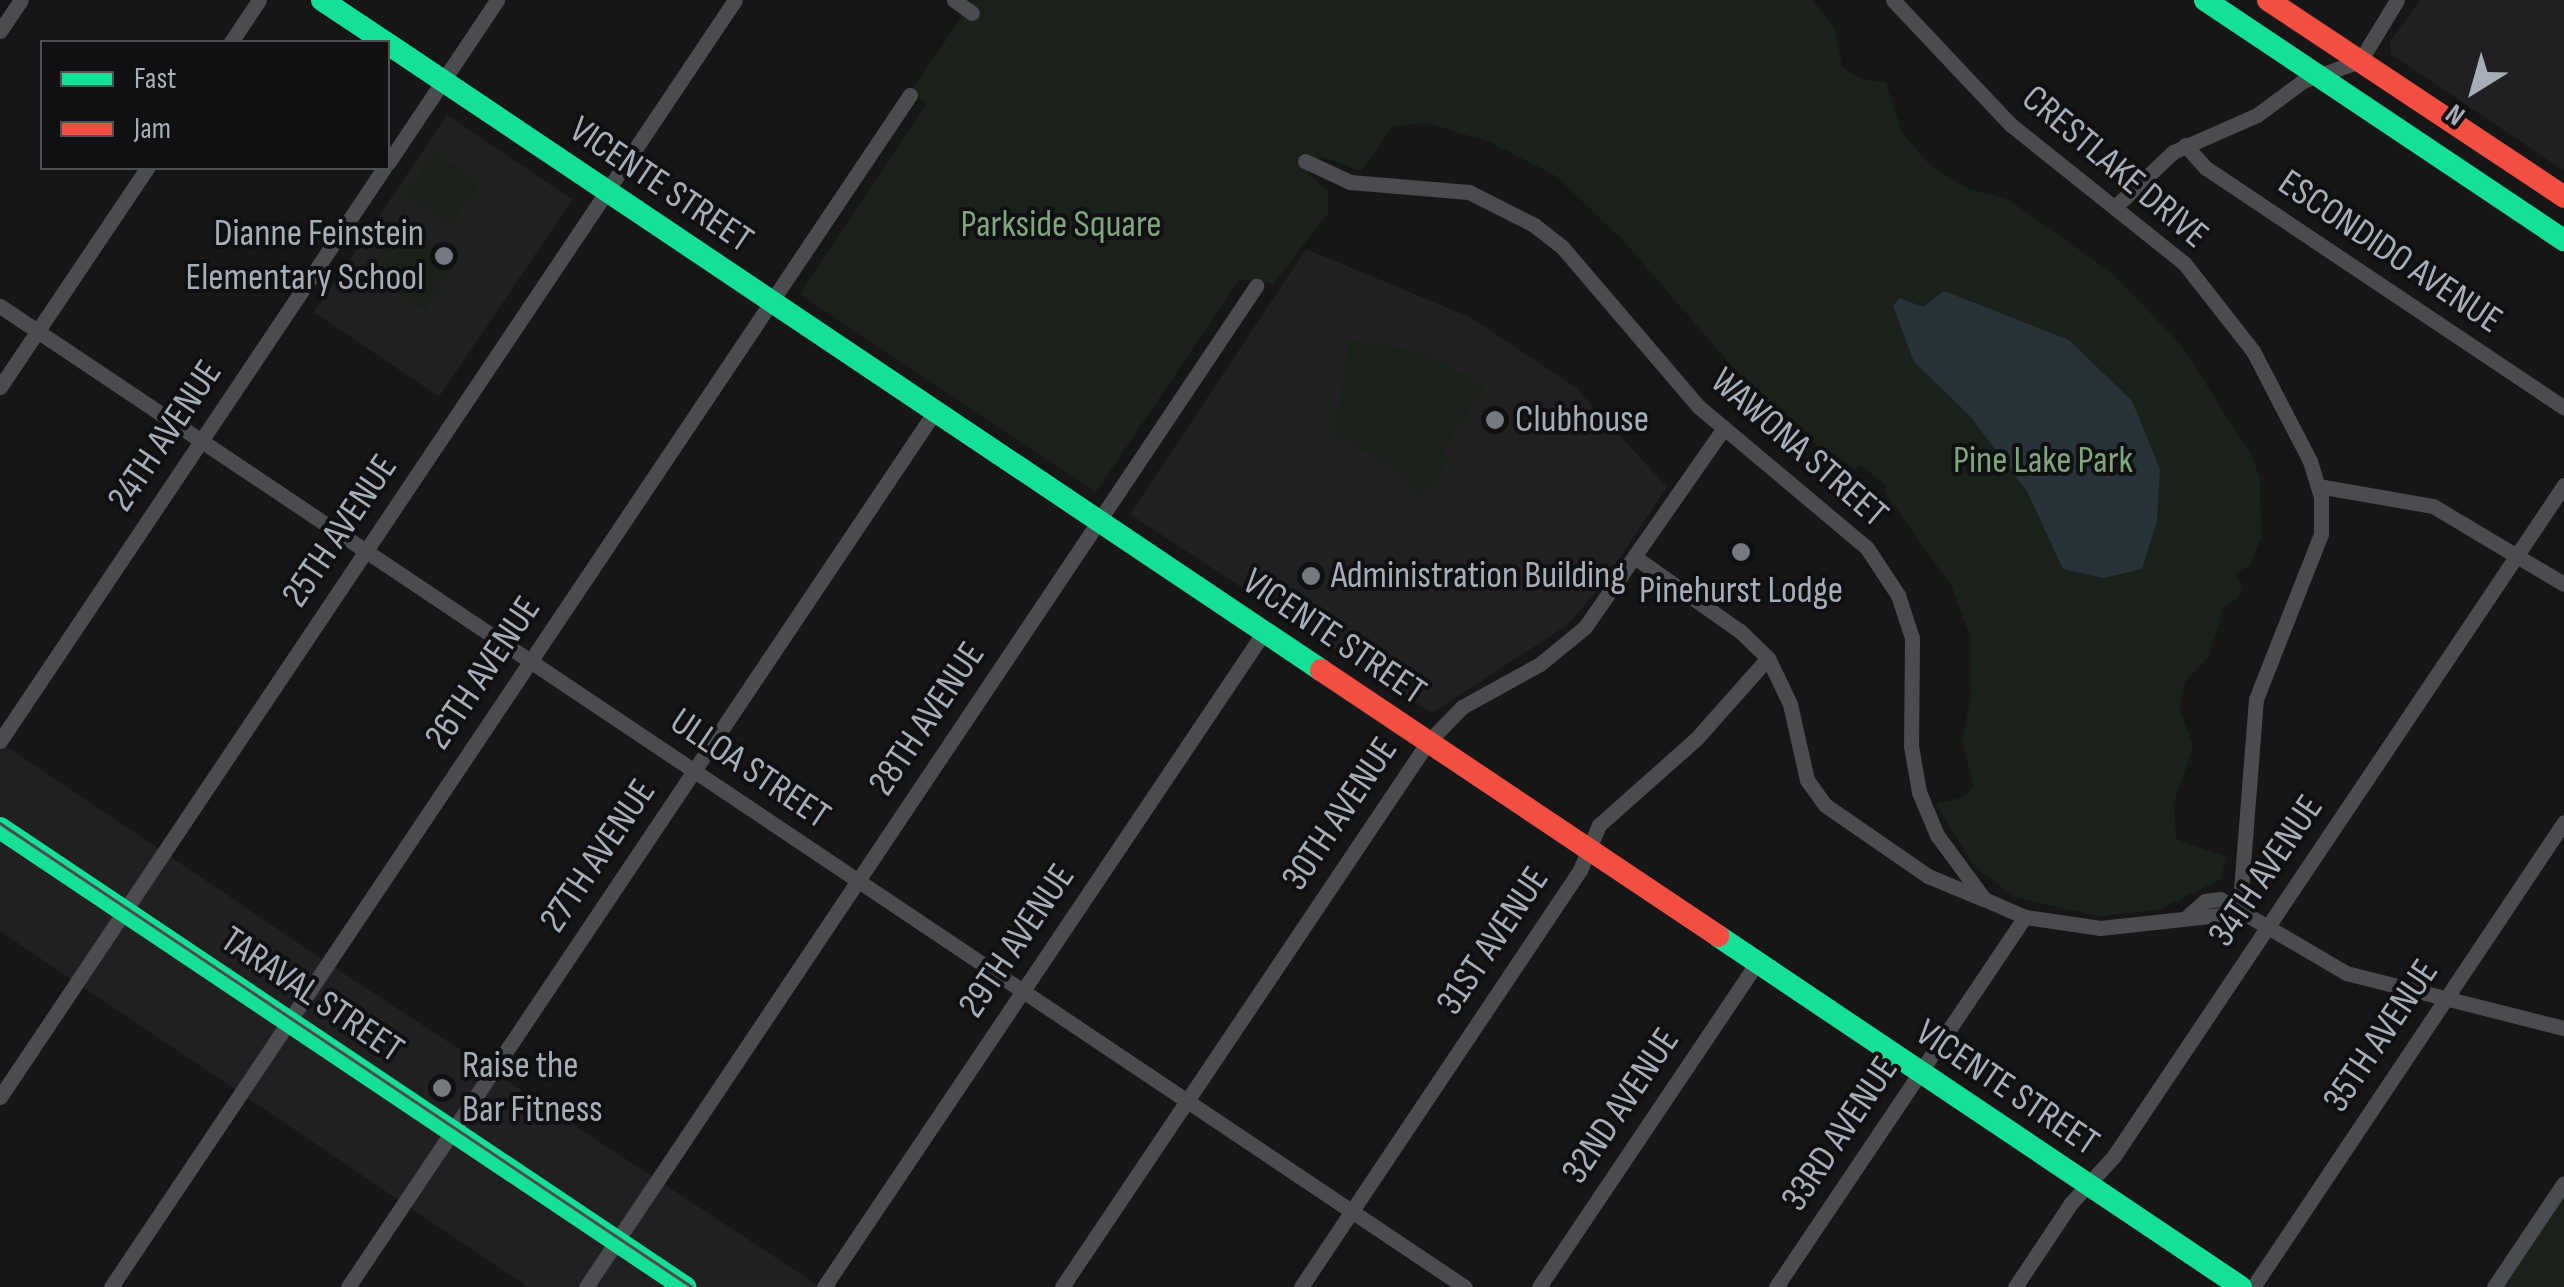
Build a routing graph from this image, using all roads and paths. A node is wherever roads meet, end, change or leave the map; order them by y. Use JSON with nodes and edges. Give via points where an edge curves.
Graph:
{"nodes":[{"id":1,"x":21,"y":0,"type":"edge"},
{"id":2,"x":259,"y":0,"type":"edge"},
{"id":3,"x":322,"y":0,"type":"edge"},
{"id":4,"x":497,"y":0,"type":"edge"},
{"id":5,"x":735,"y":0,"type":"edge"},
{"id":6,"x":954,"y":0,"type":"edge"},
{"id":7,"x":1892,"y":0,"type":"edge"},
{"id":8,"x":2205,"y":0,"type":"edge"},
{"id":9,"x":2268,"y":0,"type":"edge"},
{"id":10,"x":2397,"y":0,"type":"edge"},
{"id":11,"x":972,"y":13,"type":"dead end"},
{"id":12,"x":0,"y":31,"type":"edge"},
{"id":13,"x":232,"y":40,"type":"edge"},
{"id":14,"x":382,"y":40,"type":"edge"},
{"id":15,"x":390,"y":46,"type":"edge"},
{"id":16,"x":2360,"y":61,"type":"junction"},
{"id":17,"x":2317,"y":75,"type":"junction"},
{"id":18,"x":442,"y":81,"type":"junction"},
{"id":19,"x":910,"y":95,"type":"dead end"},
{"id":20,"x":2185,"y":146,"type":"junction"},
{"id":21,"x":390,"y":159,"type":"edge"},
{"id":22,"x":1304,"y":161,"type":"dead end"},
{"id":23,"x":146,"y":170,"type":"edge"},
{"id":24,"x":383,"y":170,"type":"edge"},
{"id":25,"x":607,"y":191,"type":"junction"},
{"id":26,"x":2564,"y":197,"type":"edge"},
{"id":27,"x":2117,"y":205,"type":"junction"},
{"id":28,"x":2564,"y":240,"type":"edge"},
{"id":29,"x":1256,"y":286,"type":"dead end"},
{"id":30,"x":771,"y":302,"type":"junction"},
{"id":31,"x":0,"y":306,"type":"edge"},
{"id":32,"x":38,"y":331,"type":"junction"},
{"id":33,"x":0,"y":387,"type":"edge"},
{"id":34,"x":2564,"y":408,"type":"edge"},
{"id":35,"x":935,"y":411,"type":"junction"},
{"id":36,"x":1724,"y":428,"type":"junction"},
{"id":37,"x":201,"y":441,"type":"junction"},
{"id":38,"x":2564,"y":485,"type":"edge"},
{"id":39,"x":2318,"y":486,"type":"junction"},
{"id":40,"x":1099,"y":521,"type":"junction"},
{"id":41,"x":366,"y":551,"type":"junction"},
{"id":42,"x":2518,"y":554,"type":"junction"},
{"id":43,"x":1636,"y":558,"type":"junction"},
{"id":44,"x":2564,"y":584,"type":"edge"},
{"id":45,"x":1264,"y":632,"type":"junction"},
{"id":46,"x":1768,"y":658,"type":"junction"},
{"id":47,"x":530,"y":661,"type":"junction"},
{"id":48,"x":0,"y":742,"type":"edge"},
{"id":49,"x":1428,"y":742,"type":"junction"},
{"id":50,"x":694,"y":771,"type":"junction"},
{"id":51,"x":2564,"y":822,"type":"edge"},
{"id":52,"x":0,"y":828,"type":"edge"},
{"id":53,"x":1589,"y":850,"type":"junction"},
{"id":54,"x":858,"y":881,"type":"junction"},
{"id":55,"x":1984,"y":899,"type":"junction"},
{"id":56,"x":125,"y":911,"type":"junction"},
{"id":57,"x":2239,"y":913,"type":"junction"},
{"id":58,"x":2024,"y":917,"type":"junction"},
{"id":59,"x":2266,"y":929,"type":"junction"},
{"id":60,"x":1756,"y":962,"type":"junction"},
{"id":61,"x":1023,"y":991,"type":"junction"},
{"id":62,"x":2443,"y":1002,"type":"junction"},
{"id":63,"x":289,"y":1021,"type":"junction"},
{"id":64,"x":2564,"y":1028,"type":"edge"},
{"id":65,"x":1920,"y":1072,"type":"junction"},
{"id":66,"x":0,"y":1098,"type":"edge"},
{"id":67,"x":1187,"y":1101,"type":"junction"},
{"id":68,"x":452,"y":1131,"type":"junction"},
{"id":69,"x":2564,"y":1183,"type":"edge"},
{"id":70,"x":2088,"y":1184,"type":"junction"},
{"id":71,"x":1351,"y":1211,"type":"junction"},
{"id":72,"x":617,"y":1241,"type":"junction"},
{"id":73,"x":111,"y":1287,"type":"edge"},
{"id":74,"x":348,"y":1287,"type":"edge"},
{"id":75,"x":586,"y":1287,"type":"edge"},
{"id":76,"x":685,"y":1287,"type":"edge"},
{"id":77,"x":824,"y":1287,"type":"edge"},
{"id":78,"x":1062,"y":1287,"type":"edge"},
{"id":79,"x":1300,"y":1287,"type":"edge"},
{"id":80,"x":1465,"y":1287,"type":"edge"},
{"id":81,"x":1539,"y":1287,"type":"edge"},
{"id":82,"x":1776,"y":1287,"type":"edge"},
{"id":83,"x":2015,"y":1287,"type":"edge"},
{"id":84,"x":2242,"y":1287,"type":"edge"},
{"id":85,"x":2252,"y":1287,"type":"edge"},
{"id":86,"x":2494,"y":1287,"type":"edge"}],
"edges":[{"from":1,"to":12,"type":"street"},
{"from":2,"to":13,"type":"street"},
{"from":3,"to":14,"type":"street","name":"VICENTE STREET"},
{"from":4,"to":18,"type":"street","name":"24TH AVENUE"},
{"from":5,"to":25,"type":"street","name":"25TH AVENUE"},
{"from":6,"to":11,"type":"street"},
{"from":7,"to":27,"type":"street","name":"CRESTLAKE DRIVE","via":[[1992,107]]},
{"from":8,"to":17,"type":"street"},
{"from":9,"to":16,"type":"street"},
{"from":10,"to":16,"type":"street"},
{"from":15,"to":18,"type":"street","name":"VICENTE STREET"},
{"from":16,"to":17,"type":"street"},
{"from":16,"to":26,"type":"street"},
{"from":17,"to":20,"type":"street","via":[[2246,120]]},
{"from":17,"to":28,"type":"street"},
{"from":18,"to":21,"type":"street","name":"24TH AVENUE"},
{"from":18,"to":25,"type":"street","name":"VICENTE STREET"},
{"from":19,"to":30,"type":"street","name":"26TH AVENUE"},
{"from":20,"to":27,"type":"street","via":[[2151,168]]},
{"from":20,"to":34,"type":"street","name":"ESCONDIDO AVENUE","via":[[2206,168]]},
{"from":22,"to":36,"type":"street","name":"WAWONA STREET","via":[[1350,182],[1469,192],[1534,225]]},
{"from":23,"to":32,"type":"street"},
{"from":24,"to":37,"type":"street","name":"24TH AVENUE"},
{"from":25,"to":30,"type":"street","name":"VICENTE STREET"},
{"from":25,"to":41,"type":"street","name":"25TH AVENUE"},
{"from":27,"to":39,"type":"street","name":"CRESTLAKE DRIVE","via":[[2184,263],[2238,329],[2290,417]]},
{"from":29,"to":40,"type":"street","name":"28TH AVENUE"},
{"from":30,"to":35,"type":"street","name":"VICENTE STREET"},
{"from":30,"to":47,"type":"street","name":"26TH AVENUE"},
{"from":31,"to":32,"type":"street","name":"ULLOA STREET"},
{"from":32,"to":33,"type":"street"},
{"from":32,"to":37,"type":"street","name":"ULLOA STREET"},
{"from":35,"to":40,"type":"street","name":"VICENTE STREET"},
{"from":35,"to":50,"type":"street","name":"27TH AVENUE"},
{"from":36,"to":43,"type":"street","name":"30TH AVENUE"},
{"from":36,"to":55,"type":"street","name":"WAWONA STREET","via":[[1857,537],[1892,582],[1914,652],[1911,746],[1919,792],[1938,835]]},
{"from":37,"to":41,"type":"street","name":"ULLOA STREET"},
{"from":37,"to":48,"type":"street","name":"24TH AVENUE"},
{"from":38,"to":42,"type":"street","name":"34TH AVENUE"},
{"from":39,"to":42,"type":"street","via":[[2433,506]]},
{"from":39,"to":57,"type":"street","name":"CRESTLAKE DRIVE","via":[[2322,520],[2315,562],[2268,660],[2253,717]]},
{"from":40,"to":45,"type":"street","name":"VICENTE STREET"},
{"from":40,"to":54,"type":"street","name":"28TH AVENUE"},
{"from":41,"to":47,"type":"street","name":"ULLOA STREET"},
{"from":41,"to":56,"type":"street","name":"25TH AVENUE"},
{"from":42,"to":44,"type":"street"},
{"from":42,"to":59,"type":"street","name":"34TH AVENUE"},
{"from":43,"to":46,"type":"street"},
{"from":43,"to":49,"type":"street","name":"30TH AVENUE","via":[[1575,637],[1462,707]]},
{"from":45,"to":49,"type":"street","name":"VICENTE STREET"},
{"from":45,"to":61,"type":"street","name":"29TH AVENUE"},
{"from":46,"to":53,"type":"street","name":"31ST AVENUE","via":[[1696,739],[1600,825]]},
{"from":46,"to":55,"type":"street","via":[[1788,698],[1807,780],[1825,806],[1928,876]]},
{"from":47,"to":50,"type":"street","name":"ULLOA STREET"},
{"from":47,"to":63,"type":"street","name":"26TH AVENUE"},
{"from":49,"to":53,"type":"street","name":"VICENTE STREET"},
{"from":49,"to":67,"type":"street","name":"30TH AVENUE"},
{"from":50,"to":54,"type":"street","name":"ULLOA STREET"},
{"from":50,"to":68,"type":"street","name":"27TH AVENUE"},
{"from":51,"to":62,"type":"street","name":"35TH AVENUE"},
{"from":52,"to":56,"type":"street","name":"TARAVAL STREET"},
{"from":53,"to":60,"type":"street","name":"VICENTE STREET"},
{"from":53,"to":71,"type":"street","name":"31ST AVENUE"},
{"from":54,"to":61,"type":"street","name":"ULLOA STREET"},
{"from":54,"to":72,"type":"street","name":"28TH AVENUE"},
{"from":55,"to":58,"type":"street"},
{"from":56,"to":63,"type":"street","name":"TARAVAL STREET"},
{"from":56,"to":66,"type":"street","name":"25TH AVENUE"},
{"from":57,"to":58,"type":"street","via":[[2215,899],[2190,915],[2119,928]]},
{"from":57,"to":59,"type":"street"},
{"from":58,"to":65,"type":"street","name":"33RD AVENUE"},
{"from":59,"to":62,"type":"street","via":[[2346,973]]},
{"from":59,"to":70,"type":"street","name":"34TH AVENUE"},
{"from":60,"to":65,"type":"street","name":"VICENTE STREET"},
{"from":60,"to":81,"type":"street","name":"32ND AVENUE"},
{"from":61,"to":67,"type":"street","name":"ULLOA STREET"},
{"from":61,"to":77,"type":"street","name":"29TH AVENUE"},
{"from":62,"to":64,"type":"street"},
{"from":62,"to":85,"type":"street","name":"35TH AVENUE"},
{"from":63,"to":68,"type":"street","name":"TARAVAL STREET"},
{"from":63,"to":73,"type":"street","name":"26TH AVENUE"},
{"from":65,"to":70,"type":"street","name":"VICENTE STREET"},
{"from":65,"to":82,"type":"street","name":"33RD AVENUE"},
{"from":67,"to":71,"type":"street","name":"ULLOA STREET"},
{"from":67,"to":78,"type":"street","name":"30TH AVENUE"},
{"from":68,"to":72,"type":"street","name":"TARAVAL STREET"},
{"from":68,"to":74,"type":"street","name":"27TH AVENUE"},
{"from":69,"to":86,"type":"street"},
{"from":70,"to":83,"type":"street","name":"34TH AVENUE"},
{"from":70,"to":84,"type":"street","name":"VICENTE STREET"},
{"from":71,"to":79,"type":"street","name":"31ST AVENUE"},
{"from":71,"to":80,"type":"street","name":"ULLOA STREET"},
{"from":72,"to":75,"type":"street","name":"28TH AVENUE"},
{"from":72,"to":76,"type":"street","name":"TARAVAL STREET"}]}
